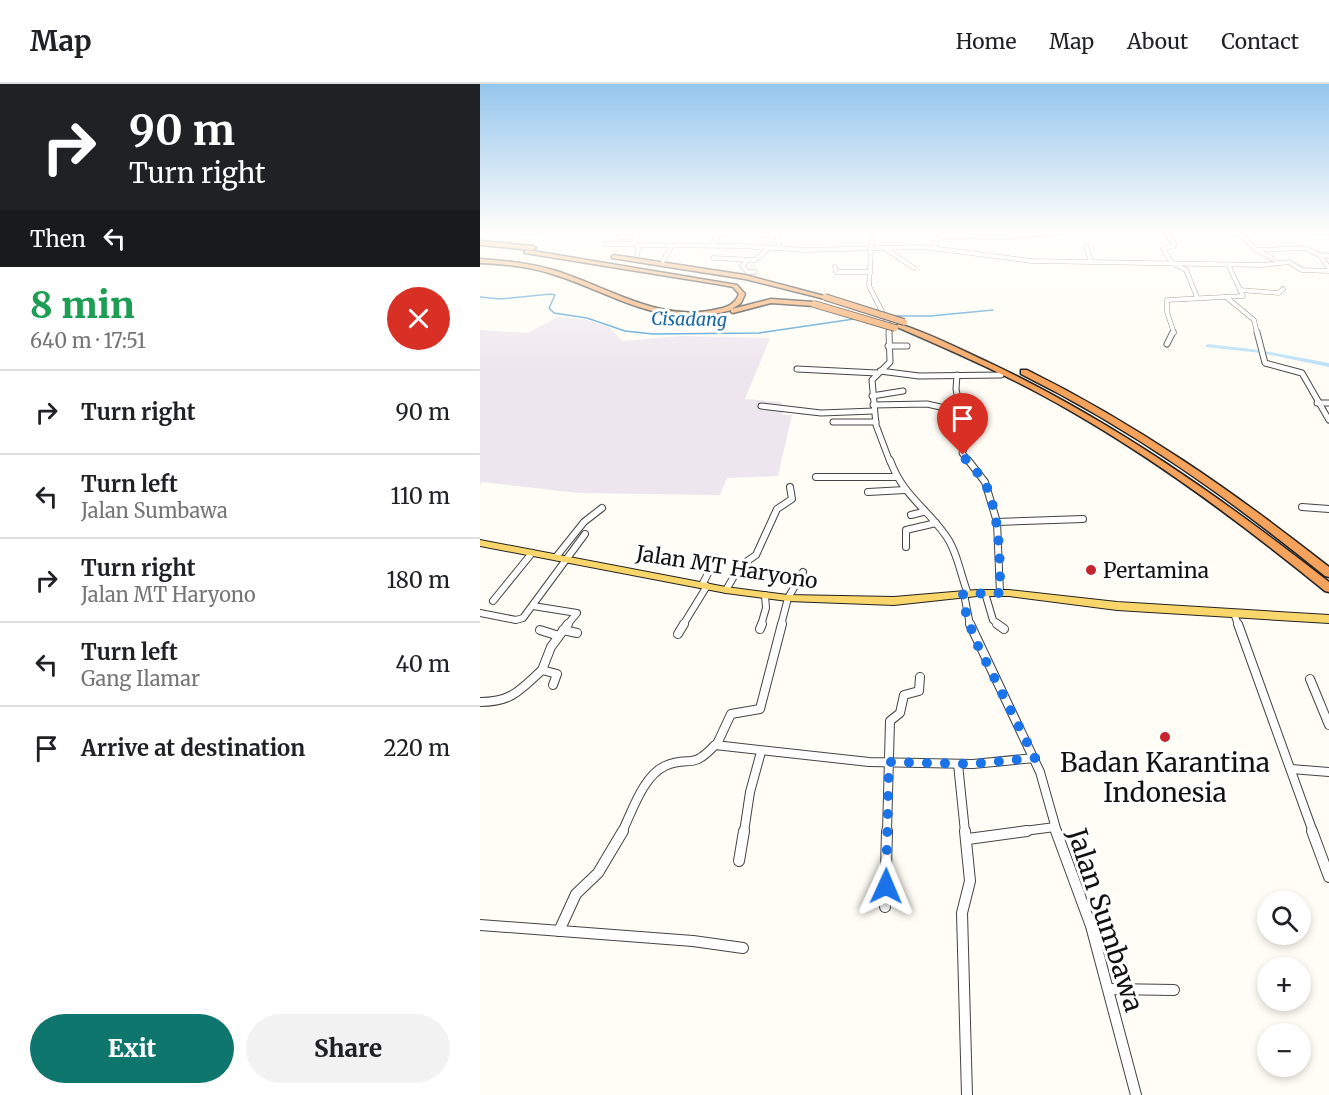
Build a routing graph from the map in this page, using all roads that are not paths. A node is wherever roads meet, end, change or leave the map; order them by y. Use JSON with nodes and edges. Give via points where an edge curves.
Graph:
{"nodes":[{"id":1,"x":561,"y":279,"type":"edge"},
{"id":2,"x":569,"y":279,"type":"edge"},
{"id":3,"x":697,"y":279,"type":"edge"},
{"id":4,"x":722,"y":279,"type":"edge"},
{"id":5,"x":737,"y":279,"type":"edge"},
{"id":6,"x":870,"y":279,"type":"edge"},
{"id":7,"x":1188,"y":279,"type":"edge"},
{"id":8,"x":1235,"y":279,"type":"edge"},
{"id":9,"x":1283,"y":289,"type":"dead end"},
{"id":10,"x":1240,"y":290,"type":"junction"},
{"id":11,"x":1197,"y":297,"type":"junction"},
{"id":12,"x":1226,"y":297,"type":"junction"},
{"id":13,"x":820,"y":300,"type":"junction"},
{"id":14,"x":900,"y":325,"type":"junction"},
{"id":15,"x":1167,"y":344,"type":"dead end"},
{"id":16,"x":888,"y":346,"type":"junction"},
{"id":17,"x":907,"y":346,"type":"dead end"},
{"id":18,"x":797,"y":369,"type":"dead end"},
{"id":19,"x":878,"y":372,"type":"junction"},
{"id":20,"x":957,"y":375,"type":"junction"},
{"id":21,"x":1001,"y":375,"type":"dead end"},
{"id":22,"x":903,"y":391,"type":"dead end"},
{"id":23,"x":872,"y":396,"type":"junction"},
{"id":24,"x":1317,"y":403,"type":"junction"},
{"id":25,"x":1329,"y":403,"type":"edge"},
{"id":26,"x":760,"y":406,"type":"dead end"},
{"id":27,"x":874,"y":408,"type":"junction"},
{"id":28,"x":960,"y":409,"type":"junction"},
{"id":29,"x":1329,"y":419,"type":"edge"},
{"id":30,"x":833,"y":422,"type":"dead end"},
{"id":31,"x":876,"y":422,"type":"junction"},
{"id":32,"x":816,"y":477,"type":"dead end"},
{"id":33,"x":896,"y":477,"type":"junction"},
{"id":34,"x":790,"y":487,"type":"dead end"},
{"id":35,"x":905,"y":490,"type":"junction"},
{"id":36,"x":868,"y":492,"type":"dead end"},
{"id":37,"x":1302,"y":507,"type":"dead end"},
{"id":38,"x":602,"y":508,"type":"dead end"},
{"id":39,"x":1329,"y":509,"type":"edge"},
{"id":40,"x":923,"y":512,"type":"junction"},
{"id":41,"x":911,"y":514,"type":"dead end"},
{"id":42,"x":1083,"y":519,"type":"dead end"},
{"id":43,"x":997,"y":522,"type":"junction"},
{"id":44,"x":936,"y":523,"type":"junction"},
{"id":45,"x":585,"y":534,"type":"dead end"},
{"id":46,"x":480,"y":543,"type":"edge"},
{"id":47,"x":906,"y":547,"type":"dead end"},
{"id":48,"x":532,"y":553,"type":"junction"},
{"id":49,"x":561,"y":558,"type":"junction"},
{"id":50,"x":716,"y":558,"type":"dead end"},
{"id":51,"x":803,"y":572,"type":"dead end"},
{"id":52,"x":1329,"y":573,"type":"edge"},
{"id":53,"x":704,"y":585,"type":"junction"},
{"id":54,"x":1329,"y":588,"type":"edge"},
{"id":55,"x":726,"y":590,"type":"junction"},
{"id":56,"x":986,"y":593,"type":"junction"},
{"id":57,"x":1000,"y":593,"type":"junction"},
{"id":58,"x":966,"y":594,"type":"junction"},
{"id":59,"x":765,"y":595,"type":"junction"},
{"id":60,"x":788,"y":598,"type":"junction"},
{"id":61,"x":493,"y":601,"type":"dead end"},
{"id":62,"x":533,"y":606,"type":"junction"},
{"id":63,"x":480,"y":612,"type":"edge"},
{"id":64,"x":1234,"y":613,"type":"junction"},
{"id":65,"x":1329,"y":619,"type":"edge"},
{"id":66,"x":760,"y":629,"type":"dead end"},
{"id":67,"x":1004,"y":629,"type":"dead end"},
{"id":68,"x":540,"y":630,"type":"dead end"},
{"id":69,"x":561,"y":633,"type":"junction"},
{"id":70,"x":577,"y":633,"type":"dead end"},
{"id":71,"x":678,"y":634,"type":"dead end"},
{"id":72,"x":542,"y":670,"type":"junction"},
{"id":73,"x":920,"y":677,"type":"dead end"},
{"id":74,"x":1310,"y":679,"type":"dead end"},
{"id":75,"x":553,"y":685,"type":"dead end"},
{"id":76,"x":480,"y":702,"type":"edge"},
{"id":77,"x":1329,"y":725,"type":"edge"},
{"id":78,"x":717,"y":744,"type":"junction"},
{"id":79,"x":761,"y":752,"type":"junction"},
{"id":80,"x":1035,"y":758,"type":"junction"},
{"id":81,"x":889,"y":762,"type":"junction"},
{"id":82,"x":958,"y":764,"type":"junction"},
{"id":83,"x":1291,"y":769,"type":"junction"},
{"id":84,"x":1329,"y":772,"type":"edge"},
{"id":85,"x":1055,"y":827,"type":"junction"},
{"id":86,"x":968,"y":839,"type":"junction"},
{"id":87,"x":739,"y":861,"type":"dead end"},
{"id":88,"x":1329,"y":877,"type":"edge"},
{"id":89,"x":885,"y":907,"type":"dead end"},
{"id":90,"x":480,"y":925,"type":"edge"},
{"id":91,"x":559,"y":931,"type":"junction"},
{"id":92,"x":742,"y":948,"type":"dead end"},
{"id":93,"x":1109,"y":989,"type":"junction"},
{"id":94,"x":1174,"y":990,"type":"dead end"},
{"id":95,"x":967,"y":1095,"type":"edge"},
{"id":96,"x":1136,"y":1095,"type":"edge"}],
"edges":[{"from":1,"to":13,"type":"highway","via":[[649,311],[676,316],[717,315],[771,301]]},
{"from":2,"to":3,"type":"highway","via":[[678,314],[716,313],[732,307],[741,298],[739,290],[727,284]]},
{"from":4,"to":13,"type":"highway"},
{"from":5,"to":13,"type":"highway"},
{"from":6,"to":16,"type":"street","name":"Jalan Sumbawa","via":[[870,292],[889,325]]},
{"from":7,"to":11,"type":"street"},
{"from":8,"to":10,"type":"street"},
{"from":9,"to":10,"type":"street","via":[[1279,294]]},
{"from":10,"to":12,"type":"street","via":[[1243,297]]},
{"from":11,"to":12,"type":"street"},
{"from":11,"to":15,"type":"street","via":[[1167,301],[1174,333]]},
{"from":12,"to":24,"type":"street","via":[[1254,320],[1265,363],[1302,373]]},
{"from":13,"to":14,"type":"highway","bridge":true},
{"from":13,"to":14,"type":"highway","bridge":true},
{"from":14,"to":52,"type":"highway","via":[[991,357],[1090,406],[1247,510]]},
{"from":14,"to":54,"type":"highway","via":[[1025,380],[1085,413],[1239,517]]},
{"from":16,"to":17,"type":"street"},
{"from":16,"to":19,"type":"street","name":"Jalan Sumbawa","via":[[890,363]]},
{"from":18,"to":19,"type":"street"},
{"from":19,"to":20,"type":"street"},
{"from":19,"to":23,"type":"street","name":"Jalan Sumbawa","via":[[872,380]]},
{"from":20,"to":21,"type":"street"},
{"from":20,"to":28,"type":"street"},
{"from":22,"to":23,"type":"street"},
{"from":23,"to":27,"type":"street","name":"Jalan Sumbawa"},
{"from":24,"to":25,"type":"street"},
{"from":24,"to":29,"type":"street"},
{"from":26,"to":27,"type":"street","via":[[821,413]]},
{"from":27,"to":28,"type":"street","via":[[912,403]]},
{"from":27,"to":31,"type":"street","name":"Jalan Sumbawa"},
{"from":28,"to":43,"type":"street","via":[[969,438],[963,448],[964,457],[986,484]]},
{"from":30,"to":31,"type":"street"},
{"from":31,"to":33,"type":"street","name":"Jalan Sumbawa"},
{"from":32,"to":33,"type":"street"},
{"from":33,"to":35,"type":"street","name":"Jalan Sumbawa"},
{"from":34,"to":55,"type":"street","via":[[792,500],[777,509],[756,555],[740,566]]},
{"from":35,"to":36,"type":"street"},
{"from":35,"to":40,"type":"street","name":"Jalan Sumbawa"},
{"from":37,"to":39,"type":"street"},
{"from":38,"to":49,"type":"street","via":[[584,522]]},
{"from":40,"to":41,"type":"street"},
{"from":40,"to":44,"type":"street","name":"Jalan Sumbawa"},
{"from":42,"to":43,"type":"street"},
{"from":43,"to":57,"type":"street"},
{"from":44,"to":47,"type":"street","via":[[906,530]]},
{"from":44,"to":58,"type":"street","name":"Jalan Sumbawa","via":[[950,543]]},
{"from":45,"to":49,"type":"street"},
{"from":46,"to":48,"type":"main road","name":"Jalan MT Haryono"},
{"from":48,"to":49,"type":"main road","name":"Jalan MT Haryono"},
{"from":48,"to":61,"type":"street"},
{"from":49,"to":53,"type":"main road","name":"Jalan MT Haryono"},
{"from":49,"to":62,"type":"street"},
{"from":50,"to":53,"type":"street"},
{"from":51,"to":60,"type":"street"},
{"from":53,"to":55,"type":"main road","name":"Jalan MT Haryono"},
{"from":53,"to":71,"type":"street"},
{"from":55,"to":59,"type":"main road","name":"Jalan MT Haryono"},
{"from":56,"to":57,"type":"main road","name":"Jalan MT Haryono"},
{"from":56,"to":58,"type":"main road","name":"Jalan MT Haryono"},
{"from":56,"to":67,"type":"street","via":[[993,620]]},
{"from":57,"to":64,"type":"main road","name":"Jalan MT Haryono"},
{"from":58,"to":60,"type":"main road","name":"Jalan MT Haryono","via":[[894,601]]},
{"from":58,"to":80,"type":"street","name":"Jalan Sumbawa","via":[[966,613],[975,640]]},
{"from":59,"to":60,"type":"main road","name":"Jalan MT Haryono"},
{"from":59,"to":66,"type":"street"},
{"from":60,"to":78,"type":"street","via":[[760,709],[731,714]]},
{"from":62,"to":63,"type":"street","via":[[516,620]]},
{"from":62,"to":69,"type":"street","via":[[576,613]]},
{"from":64,"to":65,"type":"main road","name":"Jalan MT Haryono"},
{"from":64,"to":83,"type":"street"},
{"from":68,"to":69,"type":"street"},
{"from":69,"to":70,"type":"street"},
{"from":69,"to":72,"type":"street"},
{"from":72,"to":75,"type":"street","via":[[557,674]]},
{"from":72,"to":76,"type":"street","via":[[514,696]]},
{"from":73,"to":81,"type":"street","via":[[919,692],[904,695],[900,713],[890,721]]},
{"from":74,"to":77,"type":"street"},
{"from":78,"to":79,"type":"street"},
{"from":78,"to":91,"type":"street","via":[[701,760],[665,766],[651,778],[613,851],[576,894]]},
{"from":79,"to":81,"type":"street"},
{"from":79,"to":87,"type":"street"},
{"from":80,"to":82,"type":"street"},
{"from":80,"to":85,"type":"street","name":"Jalan Sumbawa"},
{"from":81,"to":82,"type":"street"},
{"from":81,"to":89,"type":"street"},
{"from":82,"to":86,"type":"street"},
{"from":83,"to":84,"type":"street"},
{"from":83,"to":88,"type":"street"},
{"from":85,"to":86,"type":"street"},
{"from":85,"to":93,"type":"street","name":"Jalan Sumbawa","via":[[1085,905]]},
{"from":86,"to":95,"type":"street","via":[[970,881],[962,913]]},
{"from":90,"to":91,"type":"street"},
{"from":91,"to":92,"type":"street"},
{"from":93,"to":94,"type":"street"},
{"from":93,"to":96,"type":"street","name":"Jalan Sumbawa"}]}
